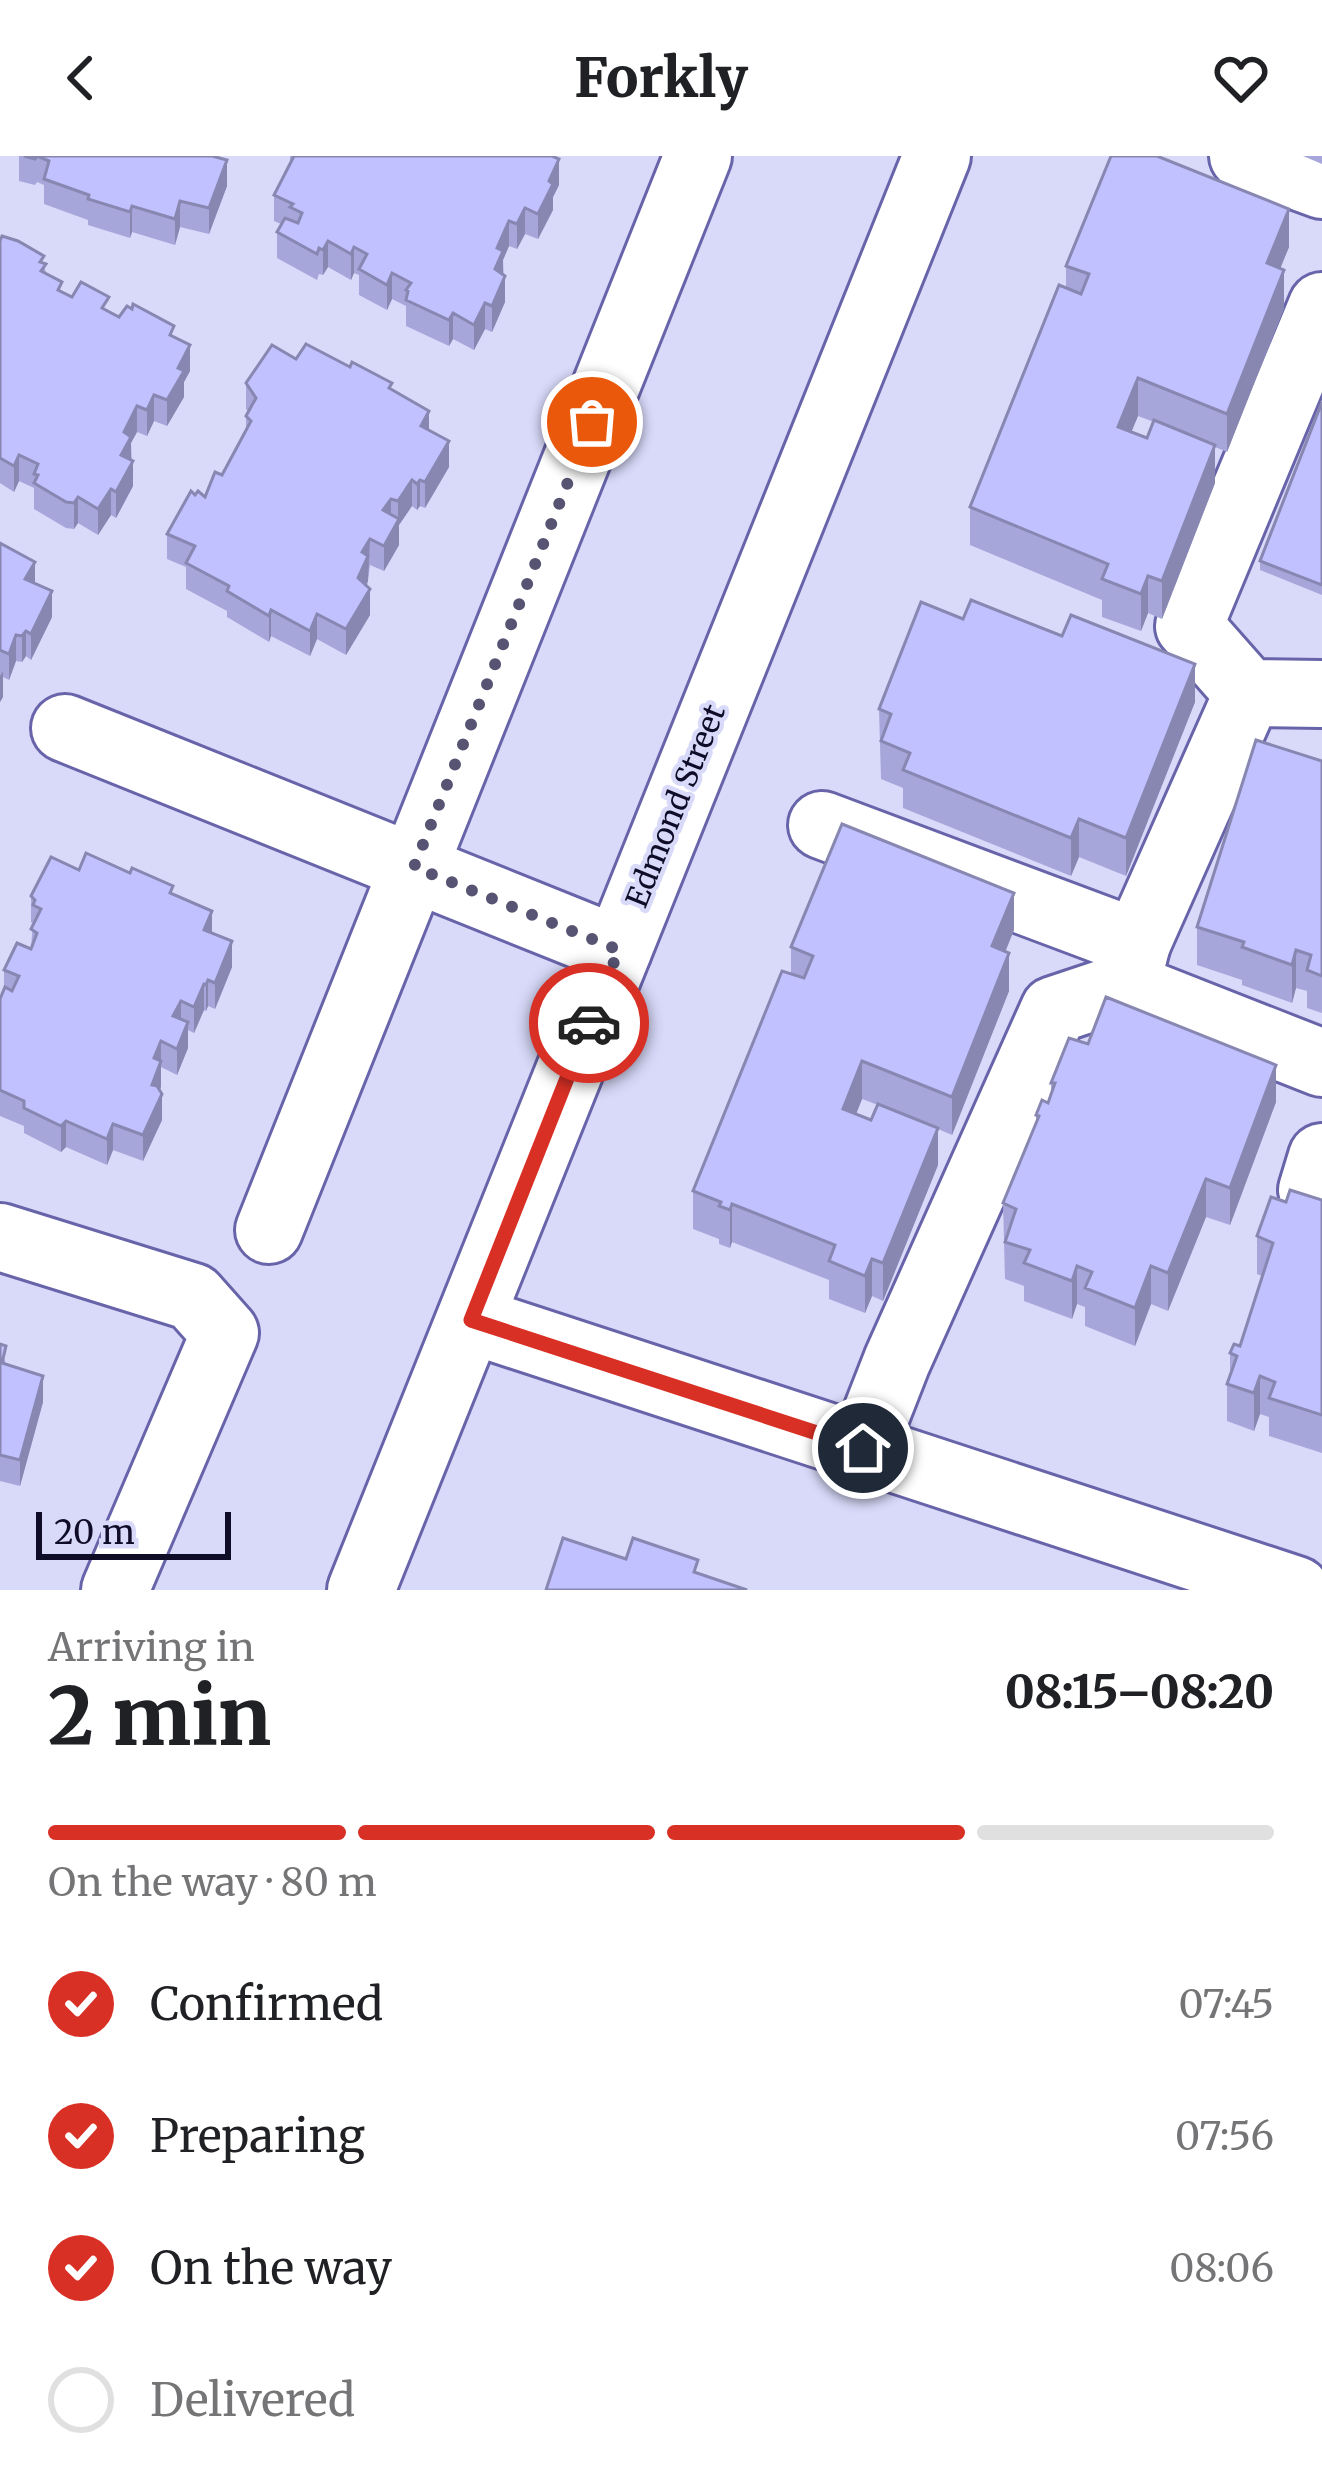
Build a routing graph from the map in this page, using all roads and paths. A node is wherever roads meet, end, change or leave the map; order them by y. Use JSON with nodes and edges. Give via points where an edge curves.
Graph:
{"nodes":[{"id":1,"x":698,"y":156,"type":"edge"},
{"id":2,"x":937,"y":156,"type":"edge"},
{"id":3,"x":1243,"y":156,"type":"edge"},
{"id":4,"x":1322,"y":185,"type":"edge"},
{"id":5,"x":1322,"y":306,"type":"edge"},
{"id":6,"x":1248,"y":693,"type":"junction"},
{"id":7,"x":1322,"y":694,"type":"edge"},
{"id":8,"x":65,"y":728,"type":"dead end"},
{"id":9,"x":822,"y":825,"type":"dead end"},
{"id":10,"x":414,"y":867,"type":"junction"},
{"id":11,"x":619,"y":950,"type":"junction"},
{"id":12,"x":1131,"y":964,"type":"junction"},
{"id":13,"x":1322,"y":1063,"type":"edge"},
{"id":14,"x":1322,"y":1157,"type":"edge"},
{"id":15,"x":1322,"y":1193,"type":"edge"},
{"id":16,"x":269,"y":1230,"type":"dead end"},
{"id":17,"x":0,"y":1237,"type":"edge"},
{"id":18,"x":471,"y":1320,"type":"junction"},
{"id":19,"x":863,"y":1448,"type":"junction"},
{"id":20,"x":115,"y":1590,"type":"edge"},
{"id":21,"x":361,"y":1590,"type":"edge"},
{"id":22,"x":1296,"y":1590,"type":"edge"}],
"edges":[{"from":1,"to":10,"type":"street"},
{"from":2,"to":11,"type":"street","name":"Edmond Street"},
{"from":3,"to":4,"type":"street"},
{"from":5,"to":6,"type":"street","via":[[1189,626]]},
{"from":6,"to":7,"type":"street"},
{"from":6,"to":12,"type":"street"},
{"from":8,"to":10,"type":"street"},
{"from":9,"to":12,"type":"street"},
{"from":10,"to":11,"type":"street"},
{"from":10,"to":16,"type":"street"},
{"from":11,"to":18,"type":"street","name":"Edmond Street"},
{"from":12,"to":13,"type":"street"},
{"from":12,"to":19,"type":"street","via":[[1054,1010]]},
{"from":14,"to":15,"type":"street","via":[[1312,1190]]},
{"from":17,"to":20,"type":"street","via":[[193,1297],[225,1333]]},
{"from":18,"to":19,"type":"street"},
{"from":18,"to":21,"type":"street","name":"Edmond Street"},
{"from":19,"to":22,"type":"street"}]}
